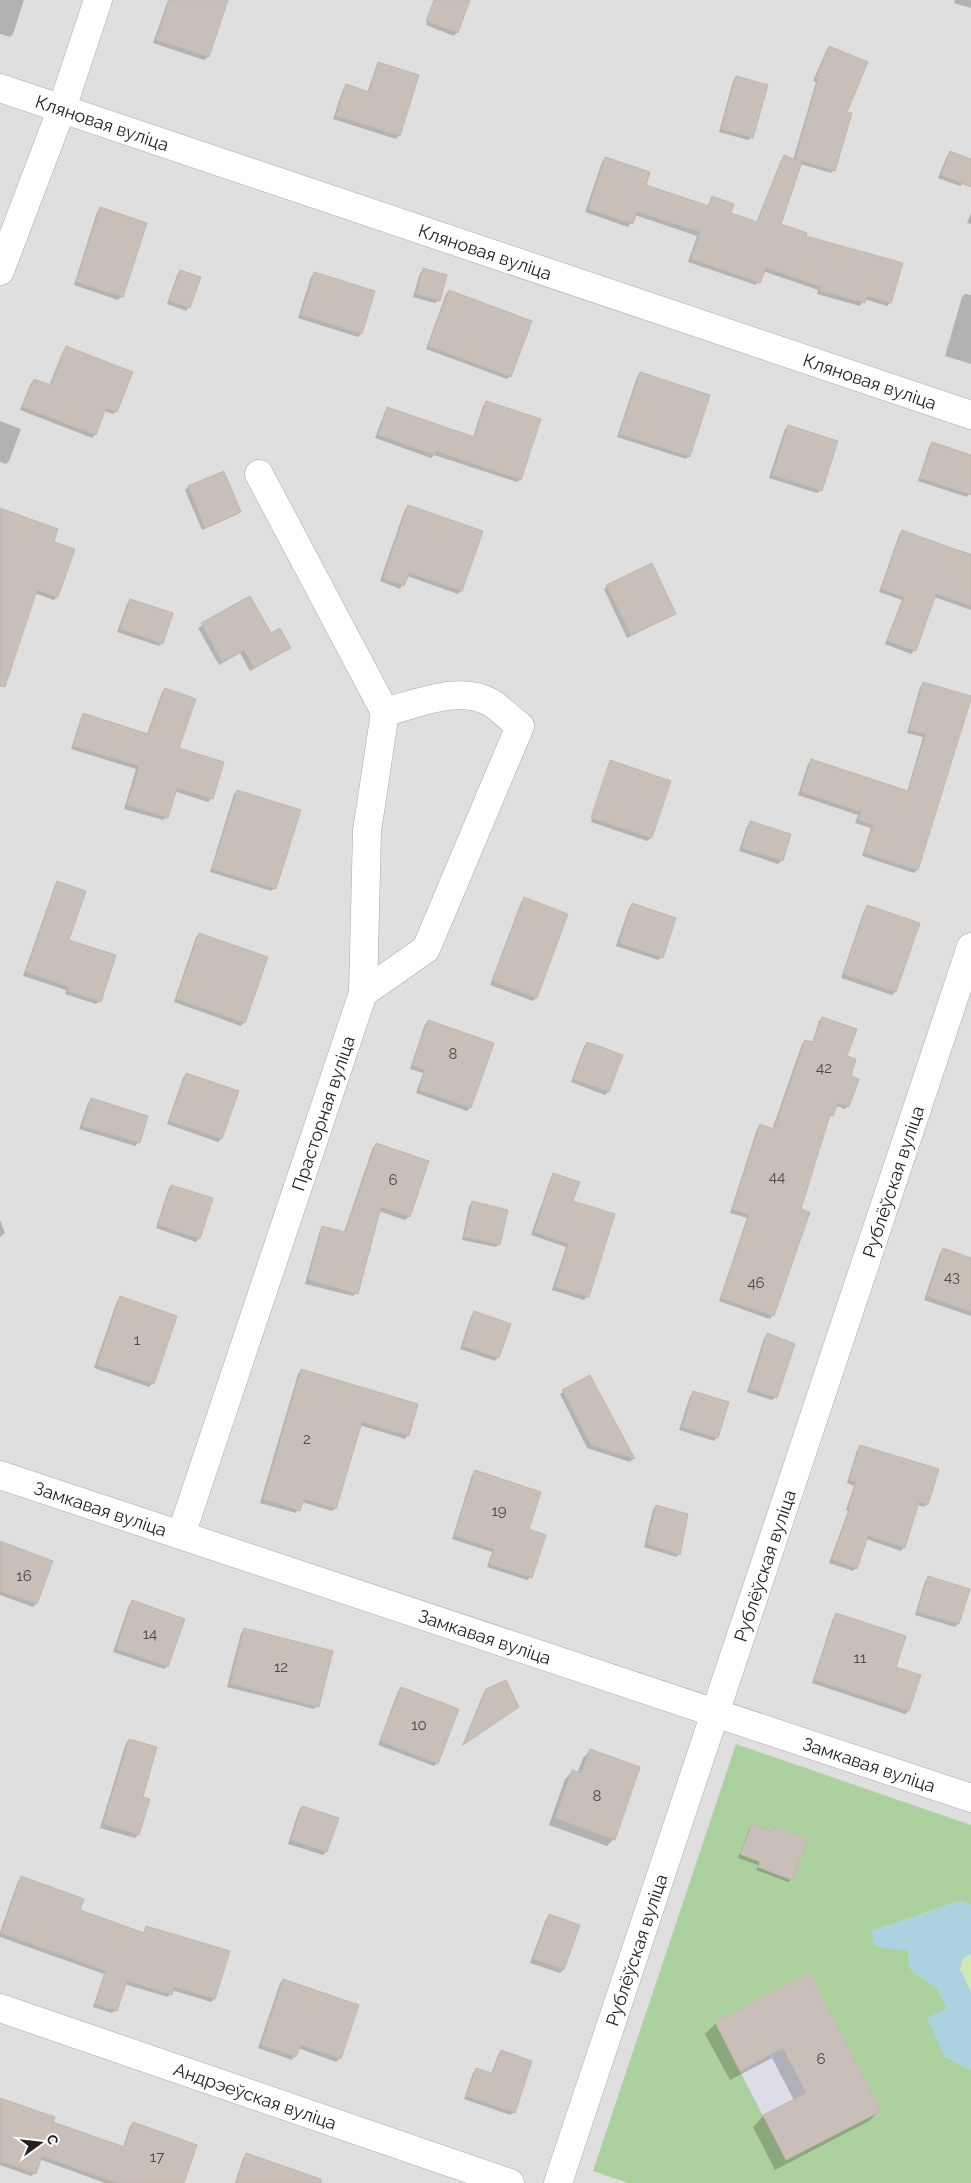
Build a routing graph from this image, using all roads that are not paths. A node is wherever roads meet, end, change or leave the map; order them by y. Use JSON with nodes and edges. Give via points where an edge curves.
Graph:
{"nodes":[{"id":1,"x":98,"y":0,"type":"edge"},
{"id":2,"x":0,"y":88,"type":"edge"},
{"id":3,"x":62,"y":108,"type":"junction"},
{"id":4,"x":0,"y":271,"type":"edge"},
{"id":5,"x":971,"y":415,"type":"edge"},
{"id":6,"x":259,"y":474,"type":"dead end"},
{"id":7,"x":385,"y":712,"type":"junction"},
{"id":8,"x":971,"y":947,"type":"edge"},
{"id":9,"x":363,"y":993,"type":"junction"},
{"id":10,"x":0,"y":1475,"type":"edge"},
{"id":11,"x":181,"y":1535,"type":"junction"},
{"id":12,"x":714,"y":1712,"type":"junction"},
{"id":13,"x":971,"y":1798,"type":"edge"},
{"id":14,"x":0,"y":2008,"type":"edge"},
{"id":15,"x":510,"y":2183,"type":"edge"},
{"id":16,"x":558,"y":2183,"type":"edge"}],
"edges":[{"from":1,"to":3,"type":"street"},
{"from":2,"to":3,"type":"street","name":"Кляновая вуліца"},
{"from":3,"to":4,"type":"street"},
{"from":3,"to":5,"type":"street","name":"Кляновая вуліца"},
{"from":6,"to":7,"type":"street"},
{"from":7,"to":9,"type":"street","name":"Прасторная вуліца","via":[[367,831]]},
{"from":7,"to":9,"type":"street","via":[[443,696],[472,696],[490,702],[520,726],[426,949]]},
{"from":8,"to":12,"type":"street","name":"Рублёўская вуліца"},
{"from":9,"to":11,"type":"street","name":"Прасторная вуліца"},
{"from":10,"to":11,"type":"street","name":"Замкавая вуліца"},
{"from":11,"to":12,"type":"street","name":"Замкавая вуліца"},
{"from":12,"to":13,"type":"street","name":"Замкавая вуліца"},
{"from":12,"to":16,"type":"street","name":"Рублёўская вуліца"},
{"from":14,"to":15,"type":"street","name":"Андрэеўская вуліца"}]}
